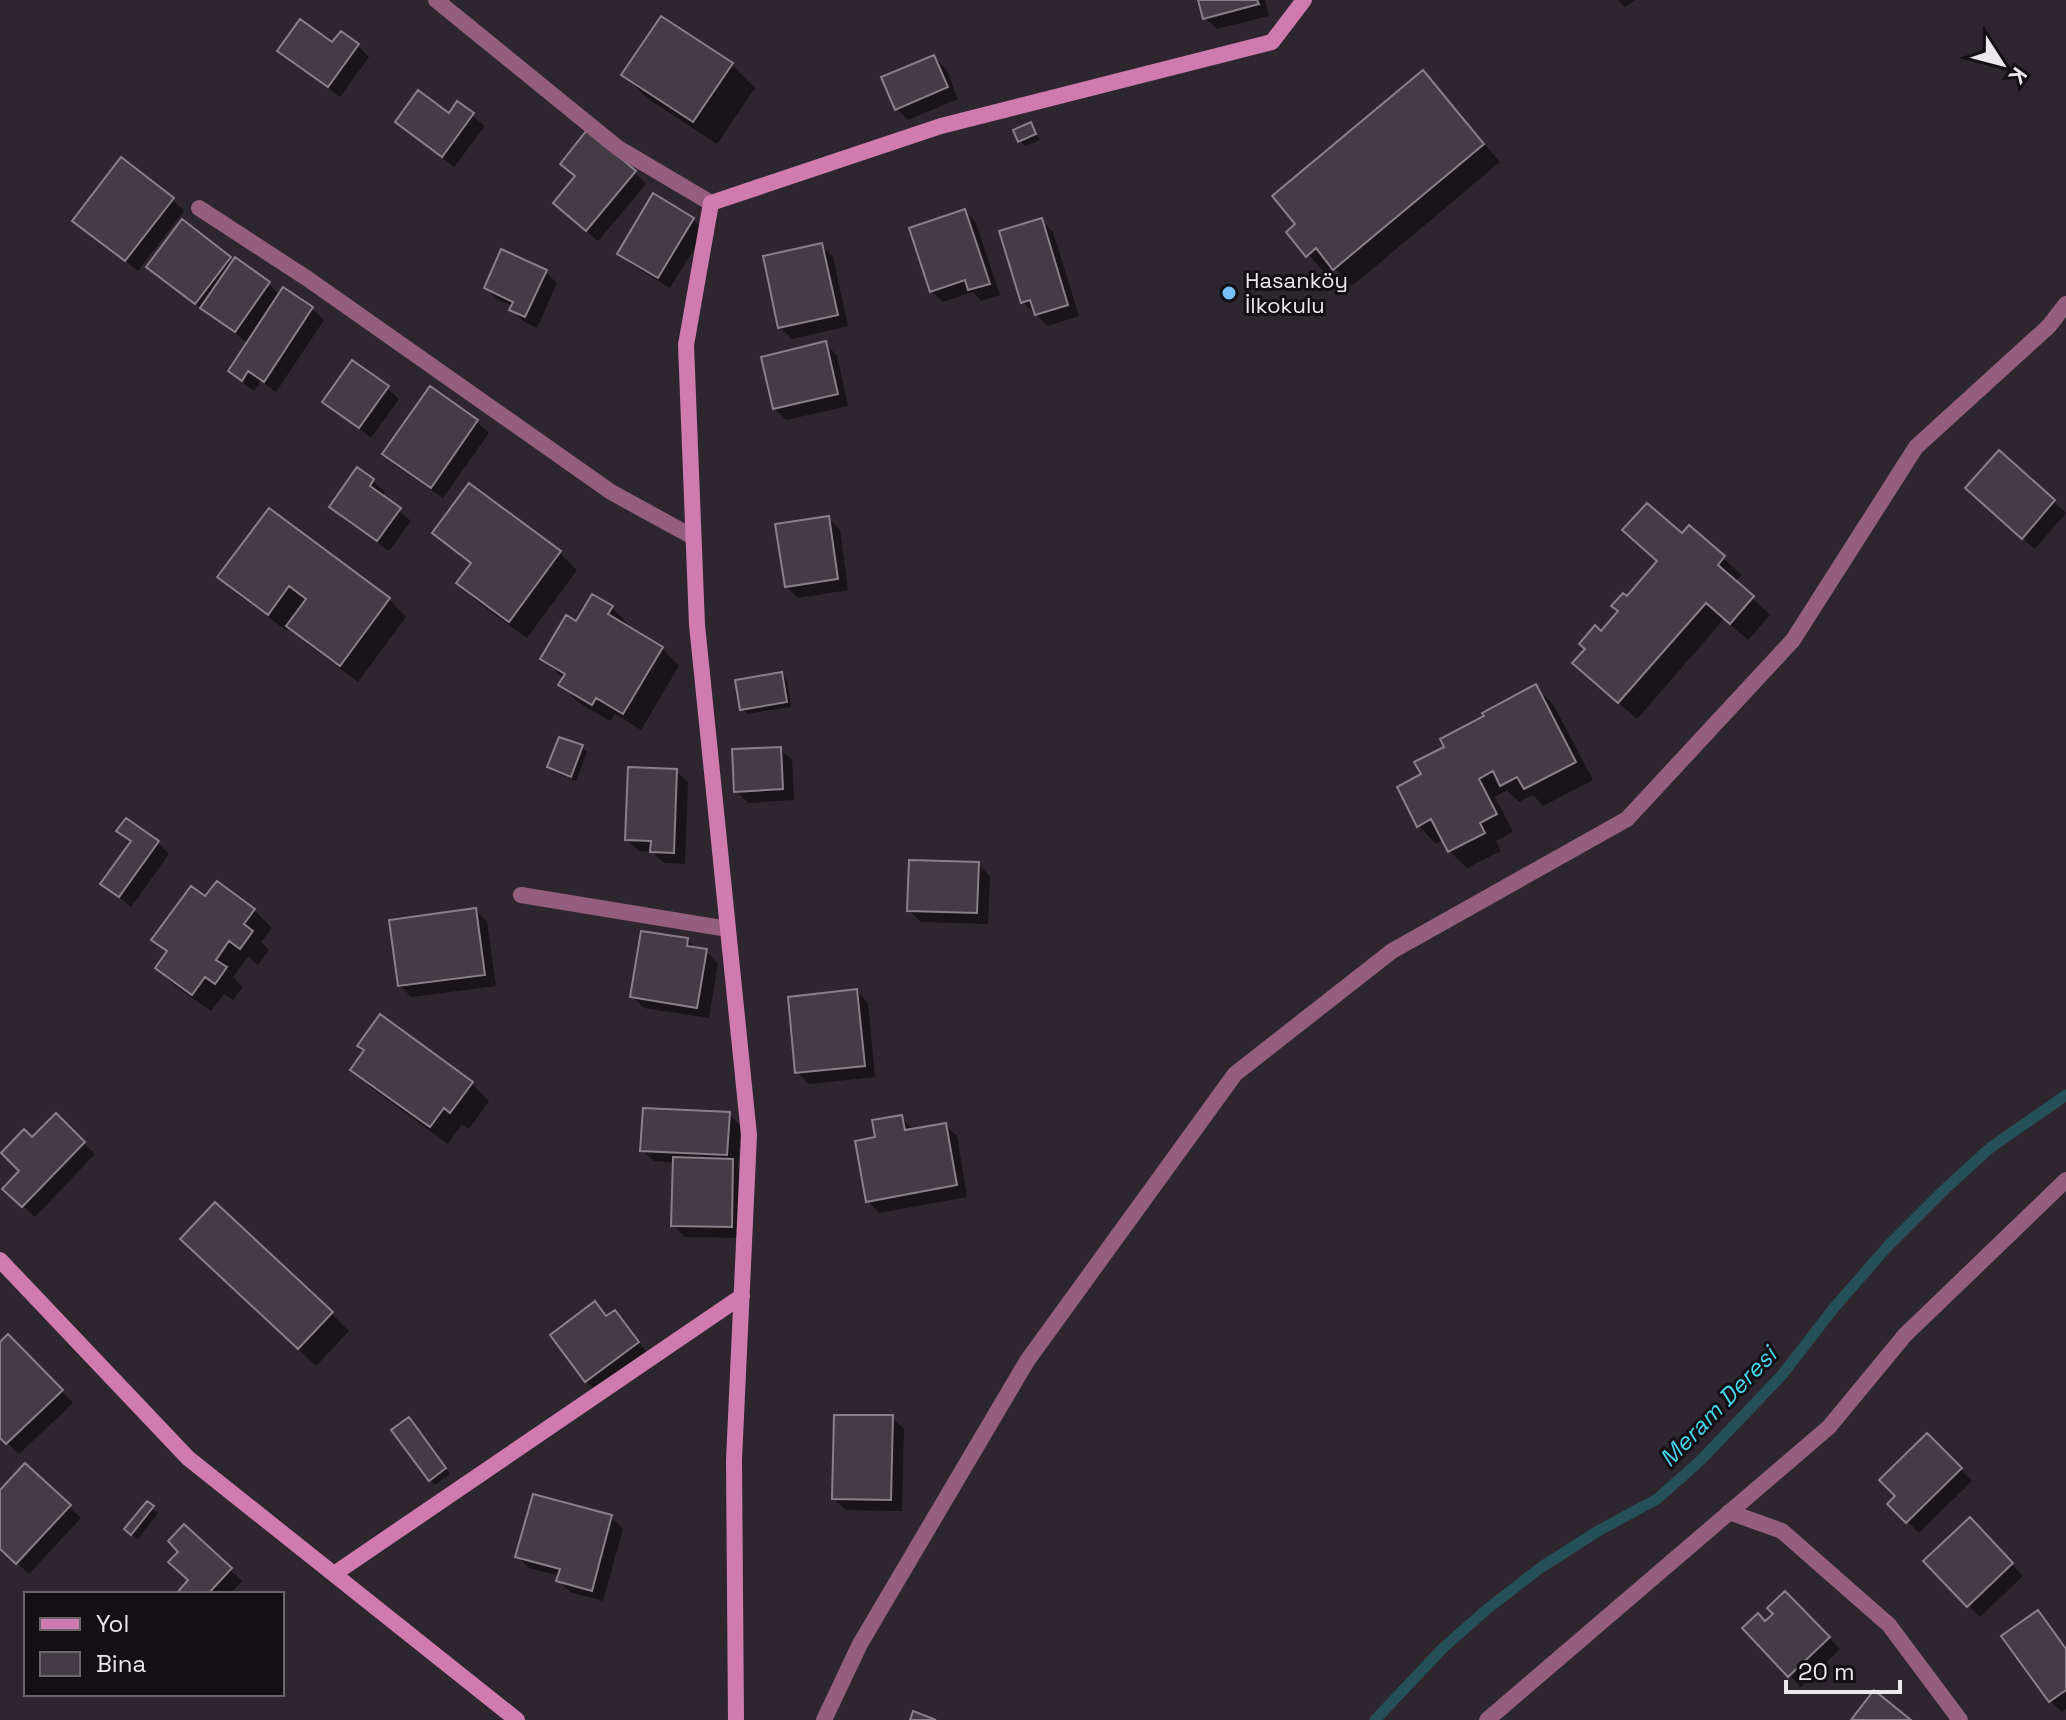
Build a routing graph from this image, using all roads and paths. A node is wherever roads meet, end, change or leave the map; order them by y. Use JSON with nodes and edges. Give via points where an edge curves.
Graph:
{"nodes":[{"id":1,"x":436,"y":0,"type":"edge"},
{"id":2,"x":1304,"y":0,"type":"edge"},
{"id":3,"x":711,"y":203,"type":"junction"},
{"id":4,"x":199,"y":208,"type":"dead end"},
{"id":5,"x":2066,"y":304,"type":"edge"},
{"id":6,"x":693,"y":537,"type":"junction"},
{"id":7,"x":521,"y":895,"type":"dead end"},
{"id":8,"x":728,"y":929,"type":"junction"},
{"id":9,"x":2066,"y":1180,"type":"edge"},
{"id":10,"x":0,"y":1260,"type":"edge"},
{"id":11,"x":742,"y":1296,"type":"junction"},
{"id":12,"x":1729,"y":1512,"type":"junction"},
{"id":13,"x":334,"y":1574,"type":"junction"},
{"id":14,"x":517,"y":1720,"type":"edge"},
{"id":15,"x":736,"y":1720,"type":"edge"},
{"id":16,"x":824,"y":1720,"type":"edge"},
{"id":17,"x":1487,"y":1720,"type":"edge"},
{"id":18,"x":1960,"y":1720,"type":"edge"}],
"edges":[{"from":1,"to":3,"type":"street","via":[[618,148]]},
{"from":2,"to":3,"type":"street","via":[[1272,42],[941,126]]},
{"from":3,"to":6,"type":"street","via":[[686,345]]},
{"from":4,"to":6,"type":"street","via":[[611,492]]},
{"from":5,"to":16,"type":"street","via":[[2049,326],[1916,447],[1793,640],[1627,819],[1392,951],[1235,1074],[1027,1361],[860,1644]]},
{"from":6,"to":8,"type":"street"},
{"from":7,"to":8,"type":"street"},
{"from":8,"to":11,"type":"street","via":[[749,1135]]},
{"from":9,"to":12,"type":"street","via":[[1905,1335],[1829,1427]]},
{"from":10,"to":13,"type":"street","via":[[188,1458]]},
{"from":11,"to":13,"type":"street"},
{"from":11,"to":15,"type":"street","via":[[734,1460]]},
{"from":12,"to":17,"type":"street"},
{"from":12,"to":18,"type":"street","via":[[1782,1531],[1889,1625]]},
{"from":13,"to":14,"type":"street"}]}
